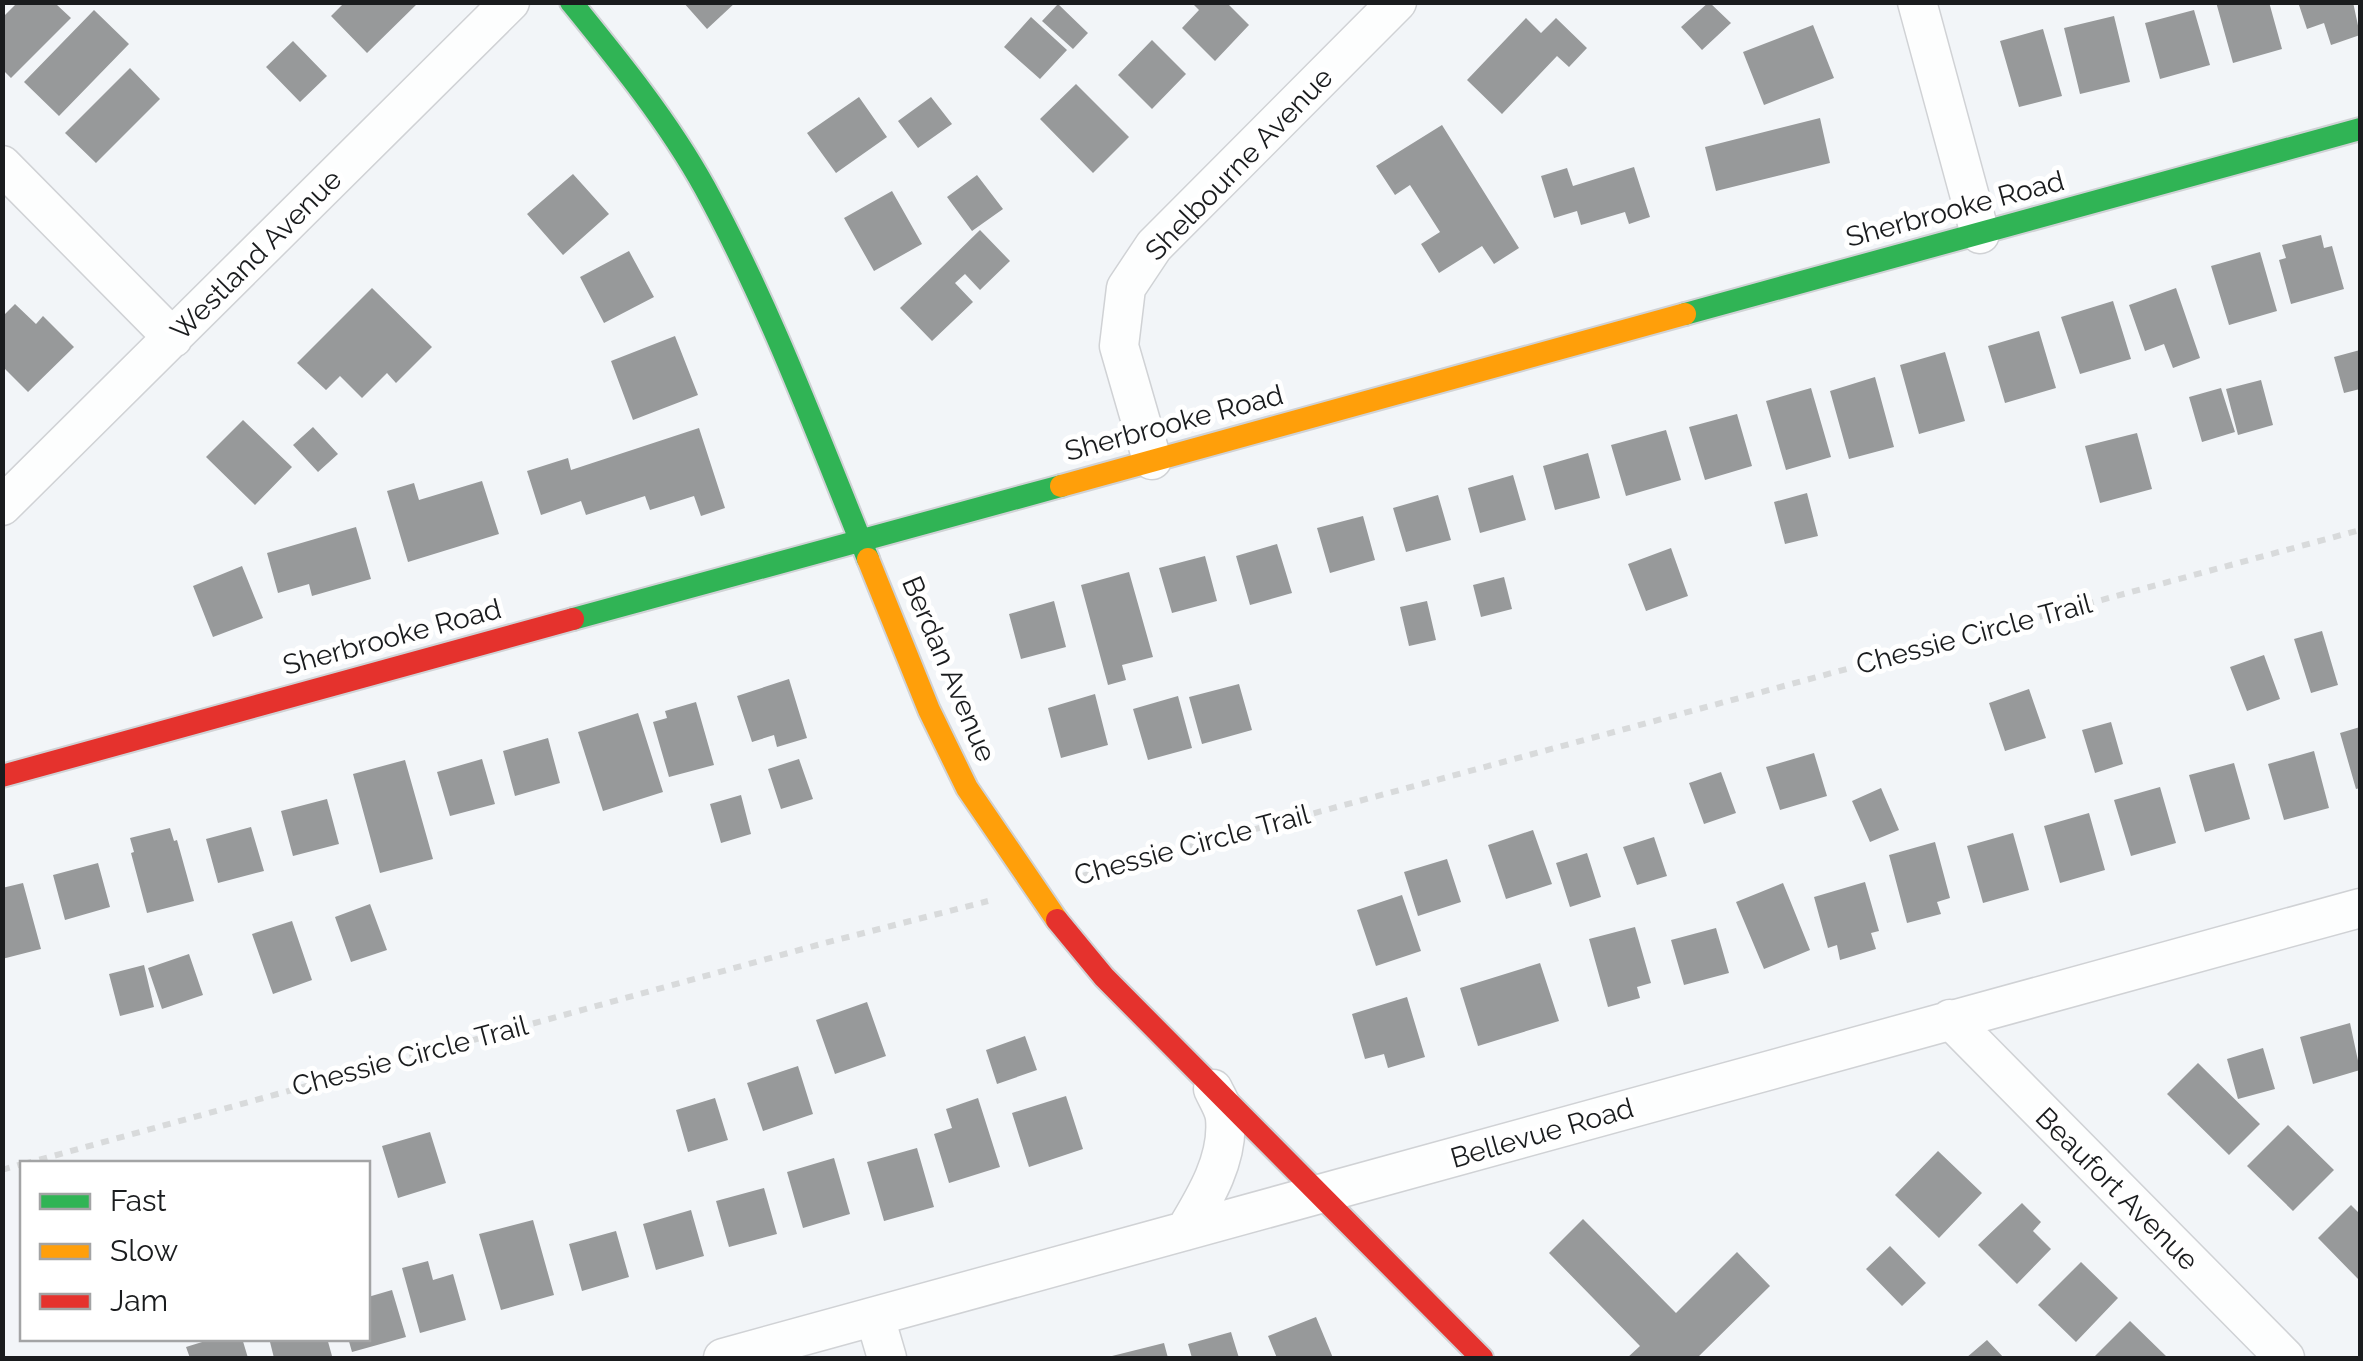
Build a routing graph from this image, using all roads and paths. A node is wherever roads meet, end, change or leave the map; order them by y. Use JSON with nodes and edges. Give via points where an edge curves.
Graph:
{"nodes":[{"id":1,"x":510,"y":2,"type":"edge"},
{"id":2,"x":571,"y":2,"type":"edge"},
{"id":3,"x":1397,"y":2,"type":"edge"},
{"id":4,"x":1917,"y":2,"type":"edge"},
{"id":5,"x":2360,"y":128,"type":"edge"},
{"id":6,"x":2,"y":166,"type":"edge"},
{"id":7,"x":1980,"y":234,"type":"junction"},
{"id":8,"x":173,"y":338,"type":"junction"},
{"id":9,"x":1152,"y":460,"type":"junction"},
{"id":10,"x":2,"y":506,"type":"edge"},
{"id":11,"x":2360,"y":530,"type":"edge"},
{"id":12,"x":861,"y":539,"type":"junction"},
{"id":13,"x":2,"y":776,"type":"edge"},
{"id":14,"x":1034,"y":887,"type":"junction"},
{"id":15,"x":2360,"y":908,"type":"edge"},
{"id":16,"x":1950,"y":1019,"type":"junction"},
{"id":17,"x":1212,"y":1086,"type":"junction"},
{"id":18,"x":34,"y":1161,"type":"edge"},
{"id":19,"x":1319,"y":1196,"type":"junction"},
{"id":20,"x":1184,"y":1230,"type":"junction"},
{"id":21,"x":875,"y":1317,"type":"junction"},
{"id":22,"x":723,"y":1358,"type":"edge"},
{"id":23,"x":886,"y":1358,"type":"edge"},
{"id":24,"x":1482,"y":1358,"type":"edge"},
{"id":25,"x":2285,"y":1358,"type":"edge"}],
"edges":[{"from":1,"to":8,"type":"street","name":"Westland Avenue"},
{"from":2,"to":12,"type":"street","name":"Berdan Avenue","via":[[641,88],[704,186],[770,316]]},
{"from":3,"to":9,"type":"street","name":"Shelbourne Avenue","via":[[1154,246],[1126,288],[1119,346]]},
{"from":4,"to":7,"type":"street"},
{"from":5,"to":7,"type":"street","name":"Sherbrooke Road"},
{"from":6,"to":8,"type":"street"},
{"from":7,"to":9,"type":"street","name":"Sherbrooke Road"},
{"from":8,"to":10,"type":"street","name":"Westland Avenue"},
{"from":9,"to":12,"type":"street","name":"Sherbrooke Road"},
{"from":11,"to":14,"type":"path","name":"Chessie Circle Trail"},
{"from":12,"to":13,"type":"street","name":"Sherbrooke Road"},
{"from":12,"to":14,"type":"street","name":"Berdan Avenue","via":[[928,710],[959,772]]},
{"from":14,"to":17,"type":"street","name":"Berdan Avenue","via":[[1104,977]]},
{"from":14,"to":18,"type":"path","name":"Chessie Circle Trail"},
{"from":15,"to":16,"type":"street","name":"Bellevue Road"},
{"from":16,"to":19,"type":"street","name":"Bellevue Road"},
{"from":16,"to":25,"type":"street","name":"Beaufort Avenue"},
{"from":17,"to":19,"type":"street","name":"Berdan Avenue"},
{"from":17,"to":20,"type":"street","via":[[1225,1116],[1224,1141],[1204,1200]]},
{"from":19,"to":20,"type":"street","name":"Bellevue Road"},
{"from":19,"to":24,"type":"street","name":"Berdan Avenue"},
{"from":20,"to":21,"type":"street","name":"Bellevue Road"},
{"from":21,"to":22,"type":"street","name":"Bellevue Road"},
{"from":21,"to":23,"type":"street"}]}
